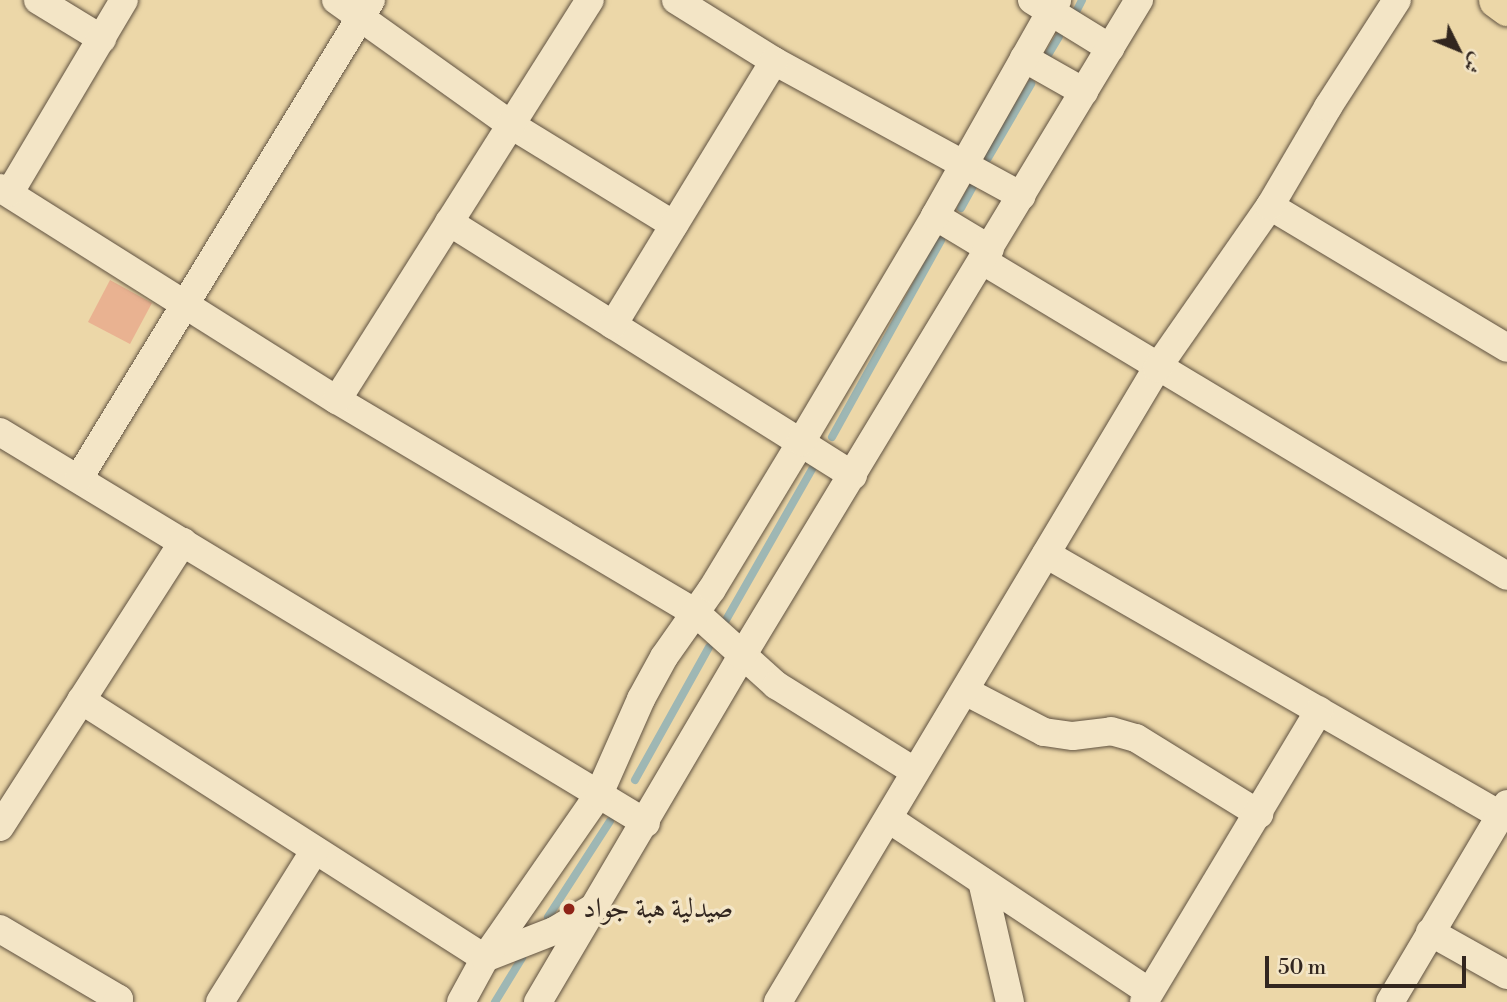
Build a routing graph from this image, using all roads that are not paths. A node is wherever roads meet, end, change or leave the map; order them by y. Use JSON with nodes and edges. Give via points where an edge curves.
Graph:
{"nodes":[{"id":1,"x":38,"y":0,"type":"edge"},
{"id":2,"x":124,"y":0,"type":"edge"},
{"id":3,"x":336,"y":0,"type":"edge"},
{"id":4,"x":590,"y":0,"type":"edge"},
{"id":5,"x":676,"y":0,"type":"edge"},
{"id":6,"x":1139,"y":0,"type":"edge"},
{"id":7,"x":1397,"y":0,"type":"edge"},
{"id":8,"x":1496,"y":0,"type":"edge"},
{"id":9,"x":1046,"y":4,"type":"edge"},
{"id":10,"x":365,"y":8,"type":"edge"},
{"id":11,"x":1507,"y":8,"type":"edge"},
{"id":12,"x":102,"y":39,"type":"junction"},
{"id":13,"x":1110,"y":48,"type":"junction"},
{"id":14,"x":1024,"y":58,"type":"junction"},
{"id":15,"x":774,"y":61,"type":"junction"},
{"id":16,"x":1084,"y":92,"type":"junction"},
{"id":17,"x":511,"y":125,"type":"junction"},
{"id":18,"x":965,"y":163,"type":"junction"},
{"id":19,"x":5,"y":190,"type":"edge"},
{"id":20,"x":1022,"y":195,"type":"junction"},
{"id":21,"x":1270,"y":206,"type":"junction"},
{"id":22,"x":935,"y":216,"type":"junction"},
{"id":23,"x":449,"y":222,"type":"junction"},
{"id":24,"x":674,"y":225,"type":"junction"},
{"id":25,"x":987,"y":255,"type":"junction"},
{"id":26,"x":186,"y":302,"type":"junction"},
{"id":27,"x":613,"y":325,"type":"junction"},
{"id":28,"x":1507,"y":348,"type":"edge"},
{"id":29,"x":1157,"y":368,"type":"junction"},
{"id":30,"x":337,"y":400,"type":"junction"},
{"id":31,"x":0,"y":432,"type":"edge"},
{"id":32,"x":801,"y":442,"type":"junction"},
{"id":33,"x":853,"y":475,"type":"junction"},
{"id":34,"x":79,"y":478,"type":"junction"},
{"id":35,"x":183,"y":542,"type":"junction"},
{"id":36,"x":1046,"y":554,"type":"junction"},
{"id":37,"x":1507,"y":576,"type":"edge"},
{"id":38,"x":696,"y":613,"type":"junction"},
{"id":39,"x":742,"y":656,"type":"junction"},
{"id":40,"x":965,"y":691,"type":"junction"},
{"id":41,"x":81,"y":700,"type":"junction"},
{"id":42,"x":1319,"y":711,"type":"junction"},
{"id":43,"x":914,"y":771,"type":"junction"},
{"id":44,"x":599,"y":794,"type":"junction"},
{"id":45,"x":1504,"y":810,"type":"edge"},
{"id":46,"x":1259,"y":814,"type":"junction"},
{"id":47,"x":889,"y":819,"type":"junction"},
{"id":48,"x":646,"y":823,"type":"junction"},
{"id":49,"x":0,"y":827,"type":"edge"},
{"id":50,"x":315,"y":850,"type":"junction"},
{"id":51,"x":982,"y":881,"type":"junction"},
{"id":52,"x":596,"y":906,"type":"junction"},
{"id":53,"x":0,"y":929,"type":"edge"},
{"id":54,"x":1430,"y":932,"type":"junction"},
{"id":55,"x":485,"y":958,"type":"junction"},
{"id":56,"x":1507,"y":975,"type":"edge"},
{"id":57,"x":1146,"y":997,"type":"edge"},
{"id":58,"x":117,"y":1002,"type":"edge"},
{"id":59,"x":219,"y":1002,"type":"edge"},
{"id":60,"x":461,"y":1002,"type":"edge"},
{"id":61,"x":538,"y":1002,"type":"edge"},
{"id":62,"x":778,"y":1002,"type":"edge"},
{"id":63,"x":1010,"y":1002,"type":"edge"},
{"id":64,"x":1390,"y":1002,"type":"edge"}],
"edges":[{"from":1,"to":12,"type":"street"},
{"from":2,"to":12,"type":"street"},
{"from":3,"to":10,"type":"street"},
{"from":4,"to":17,"type":"street"},
{"from":5,"to":15,"type":"street"},
{"from":6,"to":13,"type":"street"},
{"from":7,"to":21,"type":"street"},
{"from":8,"to":11,"type":"main road"},
{"from":9,"to":13,"type":"street"},
{"from":9,"to":14,"type":"street"},
{"from":10,"to":17,"type":"street"},
{"from":10,"to":26,"type":"street"},
{"from":12,"to":19,"type":"street"},
{"from":13,"to":16,"type":"street"},
{"from":14,"to":16,"type":"street"},
{"from":14,"to":18,"type":"street"},
{"from":15,"to":18,"type":"street"},
{"from":15,"to":24,"type":"street"},
{"from":16,"to":20,"type":"street"},
{"from":17,"to":23,"type":"street"},
{"from":17,"to":24,"type":"street"},
{"from":18,"to":20,"type":"street"},
{"from":18,"to":22,"type":"street"},
{"from":19,"to":26,"type":"street"},
{"from":20,"to":25,"type":"street"},
{"from":21,"to":28,"type":"street"},
{"from":21,"to":29,"type":"street"},
{"from":22,"to":25,"type":"street"},
{"from":22,"to":32,"type":"street"},
{"from":23,"to":27,"type":"street"},
{"from":23,"to":30,"type":"street"},
{"from":24,"to":27,"type":"street"},
{"from":25,"to":29,"type":"street"},
{"from":25,"to":33,"type":"street"},
{"from":26,"to":30,"type":"street"},
{"from":26,"to":34,"type":"street"},
{"from":27,"to":32,"type":"street"},
{"from":29,"to":36,"type":"street"},
{"from":29,"to":37,"type":"street"},
{"from":30,"to":38,"type":"street"},
{"from":31,"to":34,"type":"street"},
{"from":32,"to":33,"type":"street"},
{"from":32,"to":38,"type":"street"},
{"from":33,"to":39,"type":"street"},
{"from":34,"to":35,"type":"street"},
{"from":35,"to":41,"type":"street"},
{"from":35,"to":44,"type":"street"},
{"from":36,"to":40,"type":"street"},
{"from":36,"to":42,"type":"street"},
{"from":38,"to":39,"type":"street"},
{"from":38,"to":44,"type":"street","via":[[641,699]]},
{"from":39,"to":43,"type":"street","via":[[775,685]]},
{"from":39,"to":48,"type":"street"},
{"from":40,"to":43,"type":"street"},
{"from":40,"to":46,"type":"street","via":[[1044,732],[1073,736],[1111,731],[1136,738]]},
{"from":41,"to":49,"type":"street"},
{"from":41,"to":50,"type":"street"},
{"from":42,"to":45,"type":"street"},
{"from":42,"to":46,"type":"street"},
{"from":43,"to":47,"type":"street"},
{"from":44,"to":48,"type":"street"},
{"from":44,"to":55,"type":"street"},
{"from":45,"to":54,"type":"street"},
{"from":46,"to":57,"type":"street"},
{"from":47,"to":51,"type":"street"},
{"from":47,"to":62,"type":"street"},
{"from":48,"to":52,"type":"street"},
{"from":50,"to":55,"type":"street"},
{"from":50,"to":59,"type":"street"},
{"from":51,"to":57,"type":"street"},
{"from":51,"to":63,"type":"street"},
{"from":52,"to":55,"type":"street","via":[[554,931]]},
{"from":52,"to":61,"type":"street"},
{"from":53,"to":58,"type":"street","via":[[119,999]]},
{"from":54,"to":56,"type":"street"},
{"from":54,"to":64,"type":"street"},
{"from":55,"to":60,"type":"street"}]}
